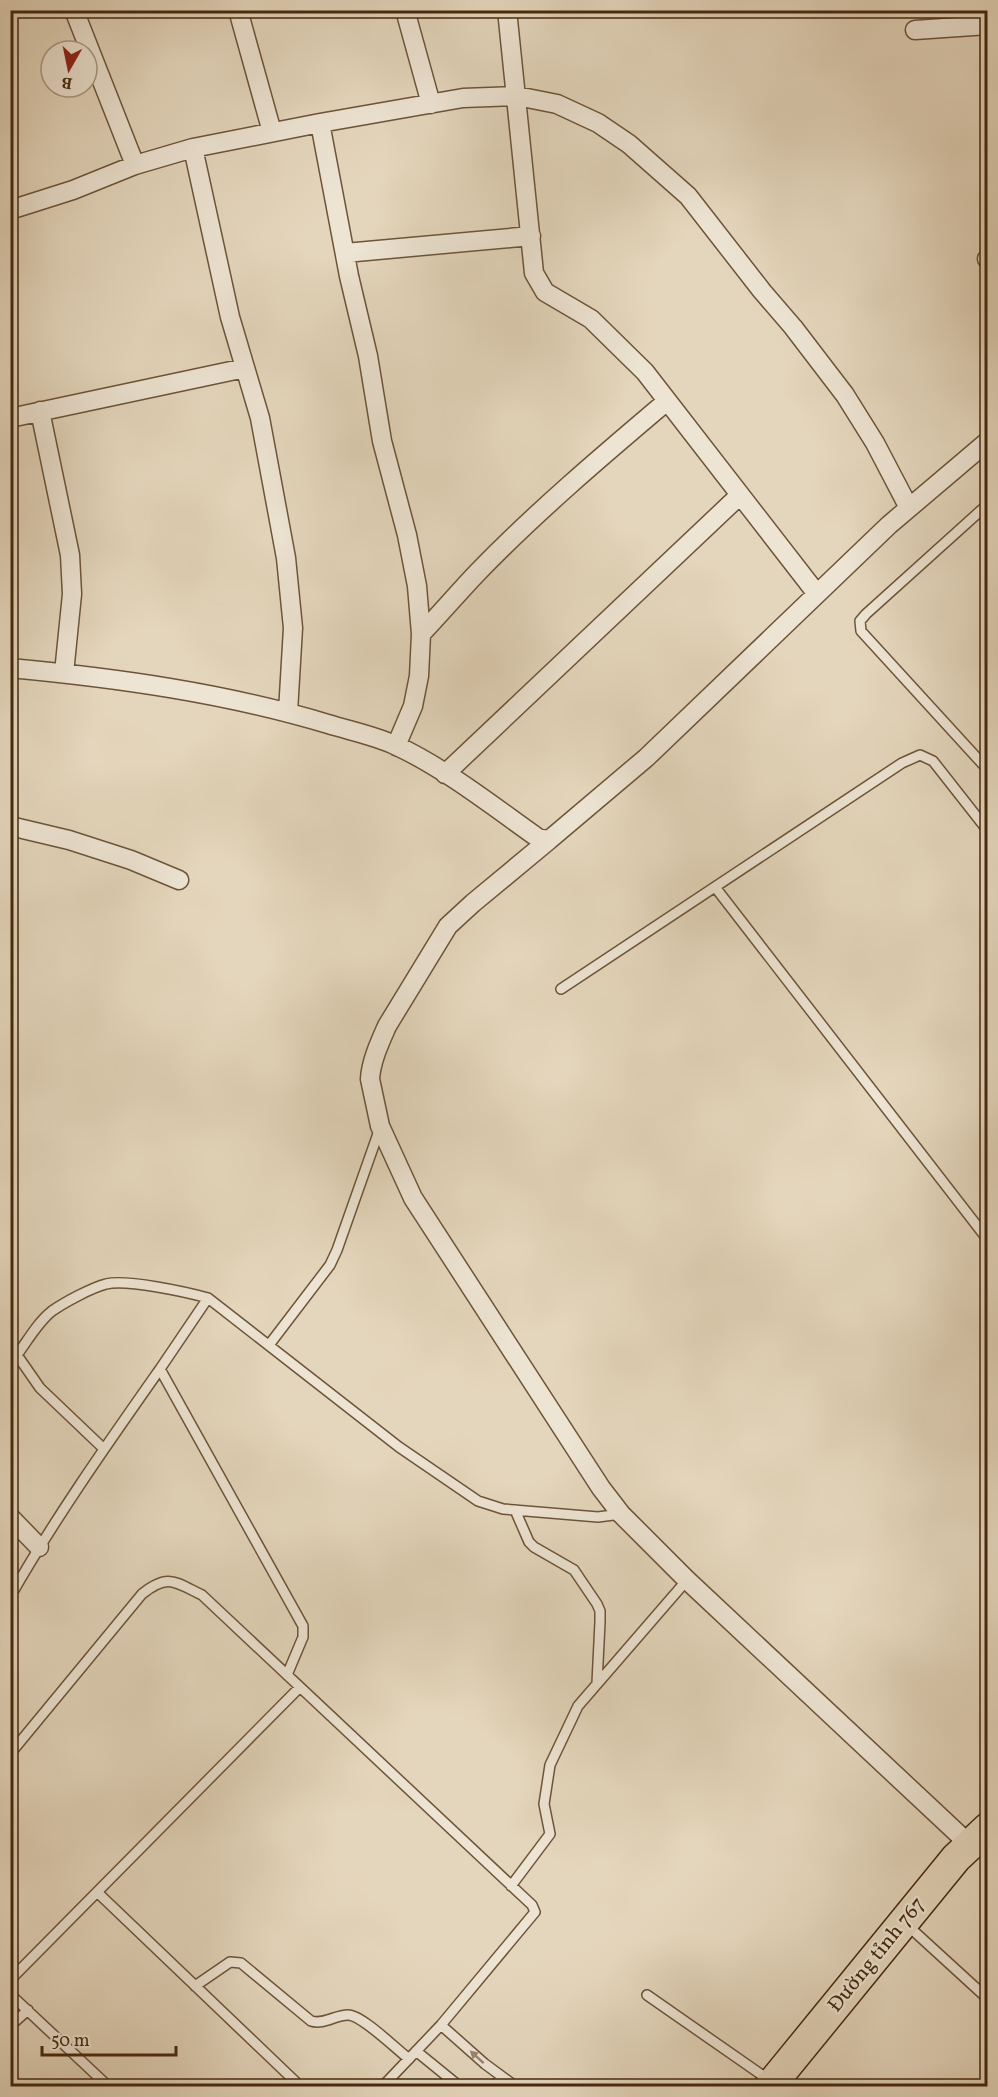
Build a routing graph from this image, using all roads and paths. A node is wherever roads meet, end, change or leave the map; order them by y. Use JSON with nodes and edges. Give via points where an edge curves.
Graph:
{"nodes":[{"id":1,"x":74,"y":10,"type":"edge"},
{"id":2,"x":238,"y":10,"type":"edge"},
{"id":3,"x":405,"y":10,"type":"edge"},
{"id":4,"x":507,"y":10,"type":"edge"},
{"id":5,"x":987,"y":25,"type":"edge"},
{"id":6,"x":915,"y":30,"type":"dead end"},
{"id":7,"x":517,"y":96,"type":"junction"},
{"id":8,"x":431,"y":104,"type":"junction"},
{"id":9,"x":320,"y":123,"type":"junction"},
{"id":10,"x":272,"y":132,"type":"junction"},
{"id":11,"x":193,"y":148,"type":"junction"},
{"id":12,"x":135,"y":165,"type":"junction"},
{"id":13,"x":10,"y":210,"type":"edge"},
{"id":14,"x":531,"y":236,"type":"junction"},
{"id":15,"x":345,"y":253,"type":"junction"},
{"id":16,"x":245,"y":368,"type":"junction"},
{"id":17,"x":667,"y":401,"type":"junction"},
{"id":18,"x":40,"y":411,"type":"junction"},
{"id":19,"x":10,"y":418,"type":"edge"},
{"id":20,"x":987,"y":441,"type":"edge"},
{"id":21,"x":740,"y":495,"type":"junction"},
{"id":22,"x":987,"y":504,"type":"edge"},
{"id":23,"x":909,"y":508,"type":"junction"},
{"id":24,"x":816,"y":594,"type":"junction"},
{"id":25,"x":421,"y":634,"type":"junction"},
{"id":26,"x":10,"y":669,"type":"edge"},
{"id":27,"x":64,"y":673,"type":"junction"},
{"id":28,"x":288,"y":712,"type":"junction"},
{"id":29,"x":396,"y":746,"type":"junction"},
{"id":30,"x":987,"y":770,"type":"edge"},
{"id":31,"x":445,"y":774,"type":"junction"},
{"id":32,"x":10,"y":826,"type":"edge"},
{"id":33,"x":987,"y":831,"type":"edge"},
{"id":34,"x":549,"y":840,"type":"junction"},
{"id":35,"x":179,"y":880,"type":"dead end"},
{"id":36,"x":715,"y":887,"type":"junction"},
{"id":37,"x":561,"y":989,"type":"dead end"},
{"id":38,"x":380,"y":1126,"type":"junction"},
{"id":39,"x":987,"y":1240,"type":"edge"},
{"id":40,"x":208,"y":1298,"type":"junction"},
{"id":41,"x":269,"y":1345,"type":"junction"},
{"id":42,"x":160,"y":1369,"type":"junction"},
{"id":43,"x":104,"y":1449,"type":"junction"},
{"id":44,"x":515,"y":1510,"type":"junction"},
{"id":45,"x":621,"y":1514,"type":"junction"},
{"id":46,"x":10,"y":1517,"type":"edge"},
{"id":47,"x":39,"y":1547,"type":"junction"},
{"id":48,"x":687,"y":1580,"type":"junction"},
{"id":49,"x":11,"y":1594,"type":"edge"},
{"id":50,"x":287,"y":1675,"type":"junction"},
{"id":51,"x":597,"y":1683,"type":"junction"},
{"id":52,"x":299,"y":1688,"type":"junction"},
{"id":53,"x":10,"y":1754,"type":"edge"},
{"id":54,"x":979,"y":1836,"type":"edge"},
{"id":55,"x":511,"y":1886,"type":"junction"},
{"id":56,"x":97,"y":1892,"type":"junction"},
{"id":57,"x":904,"y":1922,"type":"junction"},
{"id":58,"x":10,"y":1980,"type":"edge"},
{"id":59,"x":195,"y":1986,"type":"junction"},
{"id":60,"x":10,"y":1994,"type":"edge"},
{"id":61,"x":647,"y":1995,"type":"dead end"},
{"id":62,"x":987,"y":1999,"type":"edge"},
{"id":63,"x":28,"y":2010,"type":"junction"},
{"id":64,"x":441,"y":2025,"type":"junction"},
{"id":65,"x":10,"y":2026,"type":"edge"},
{"id":66,"x":416,"y":2051,"type":"junction"},
{"id":67,"x":408,"y":2059,"type":"junction"},
{"id":68,"x":502,"y":2077,"type":"junction"},
{"id":69,"x":772,"y":2085,"type":"edge"},
{"id":70,"x":108,"y":2086,"type":"edge"},
{"id":71,"x":300,"y":2086,"type":"edge"},
{"id":72,"x":383,"y":2086,"type":"edge"},
{"id":73,"x":459,"y":2086,"type":"edge"},
{"id":74,"x":494,"y":2086,"type":"edge"},
{"id":75,"x":515,"y":2086,"type":"edge"}],
"edges":[{"from":1,"to":12,"type":"street"},
{"from":2,"to":10,"type":"street"},
{"from":3,"to":8,"type":"street"},
{"from":4,"to":7,"type":"street"},
{"from":5,"to":6,"type":"street"},
{"from":7,"to":8,"type":"street","via":[[463,98]]},
{"from":7,"to":14,"type":"street"},
{"from":7,"to":23,"type":"street","via":[[557,104],[598,123],[688,196],[845,395]]},
{"from":8,"to":9,"type":"street"},
{"from":9,"to":10,"type":"street"},
{"from":9,"to":15,"type":"street"},
{"from":10,"to":11,"type":"street"},
{"from":11,"to":12,"type":"street"},
{"from":11,"to":16,"type":"street"},
{"from":12,"to":13,"type":"street"},
{"from":14,"to":15,"type":"street"},
{"from":14,"to":17,"type":"street","via":[[534,273],[539,285],[591,319],[645,372]]},
{"from":15,"to":25,"type":"street","via":[[382,441],[417,586]]},
{"from":16,"to":18,"type":"street"},
{"from":16,"to":28,"type":"street","via":[[260,418],[286,558],[293,628]]},
{"from":17,"to":21,"type":"street"},
{"from":17,"to":25,"type":"street","via":[[526,525]]},
{"from":18,"to":19,"type":"street"},
{"from":18,"to":27,"type":"street","via":[[72,576]]},
{"from":20,"to":23,"type":"street"},
{"from":21,"to":24,"type":"street"},
{"from":21,"to":31,"type":"street"},
{"from":22,"to":30,"type":"lane","via":[[860,621],[861,631]]},
{"from":23,"to":24,"type":"street"},
{"from":24,"to":34,"type":"street","via":[[646,758]]},
{"from":25,"to":29,"type":"street","via":[[413,706]]},
{"from":26,"to":27,"type":"street"},
{"from":27,"to":28,"type":"street","via":[[216,695]]},
{"from":28,"to":29,"type":"street"},
{"from":29,"to":31,"type":"street"},
{"from":31,"to":34,"type":"street","via":[[538,838]]},
{"from":32,"to":35,"type":"street","via":[[132,860]]},
{"from":33,"to":36,"type":"lane","via":[[933,761],[920,755],[902,763]]},
{"from":34,"to":38,"type":"street","via":[[448,926],[387,1026],[370,1079]]},
{"from":36,"to":37,"type":"lane"},
{"from":36,"to":39,"type":"lane"},
{"from":38,"to":41,"type":"lane","via":[[334,1257]]},
{"from":38,"to":45,"type":"street","via":[[420,1210]]},
{"from":40,"to":41,"type":"lane"},
{"from":40,"to":42,"type":"lane"},
{"from":40,"to":43,"type":"lane","via":[[183,1291],[106,1284],[52,1312],[17,1355],[40,1388]]},
{"from":41,"to":44,"type":"lane","via":[[466,1494],[490,1506]]},
{"from":42,"to":43,"type":"lane"},
{"from":42,"to":50,"type":"lane","via":[[303,1626],[303,1637]]},
{"from":43,"to":47,"type":"lane"},
{"from":44,"to":45,"type":"lane","via":[[598,1517]]},
{"from":44,"to":51,"type":"lane","via":[[529,1542],[574,1570],[597,1604]]},
{"from":45,"to":48,"type":"street"},
{"from":46,"to":47,"type":"street"},
{"from":47,"to":49,"type":"lane"},
{"from":48,"to":51,"type":"lane"},
{"from":48,"to":54,"type":"street"},
{"from":50,"to":52,"type":"lane"},
{"from":50,"to":53,"type":"lane","via":[[202,1595],[173,1581],[157,1582],[142,1594]]},
{"from":51,"to":55,"type":"lane","via":[[578,1706],[550,1765],[544,1804],[550,1830],[548,1839]]},
{"from":52,"to":55,"type":"lane"},
{"from":52,"to":56,"type":"lane"},
{"from":54,"to":57,"type":"main road","name":"Đường tỉnh 767","via":[[956,1857]]},
{"from":55,"to":64,"type":"lane","via":[[535,1911]]},
{"from":56,"to":58,"type":"lane"},
{"from":56,"to":59,"type":"lane"},
{"from":57,"to":62,"type":"lane"},
{"from":57,"to":69,"type":"main road","name":"Đường tỉnh 767"},
{"from":59,"to":67,"type":"lane","via":[[230,1962],[241,1963],[311,2021],[317,2023],[345,2015],[357,2017]]},
{"from":59,"to":71,"type":"lane"},
{"from":60,"to":63,"type":"lane"},
{"from":61,"to":69,"type":"lane"},
{"from":63,"to":65,"type":"lane"},
{"from":63,"to":70,"type":"lane"},
{"from":64,"to":66,"type":"lane"},
{"from":68,"to":64,"type":"lane","one_way":true},
{"from":66,"to":67,"type":"lane"},
{"from":66,"to":73,"type":"lane"},
{"from":67,"to":72,"type":"lane"},
{"from":68,"to":74,"type":"lane"},
{"from":68,"to":75,"type":"lane"}]}
